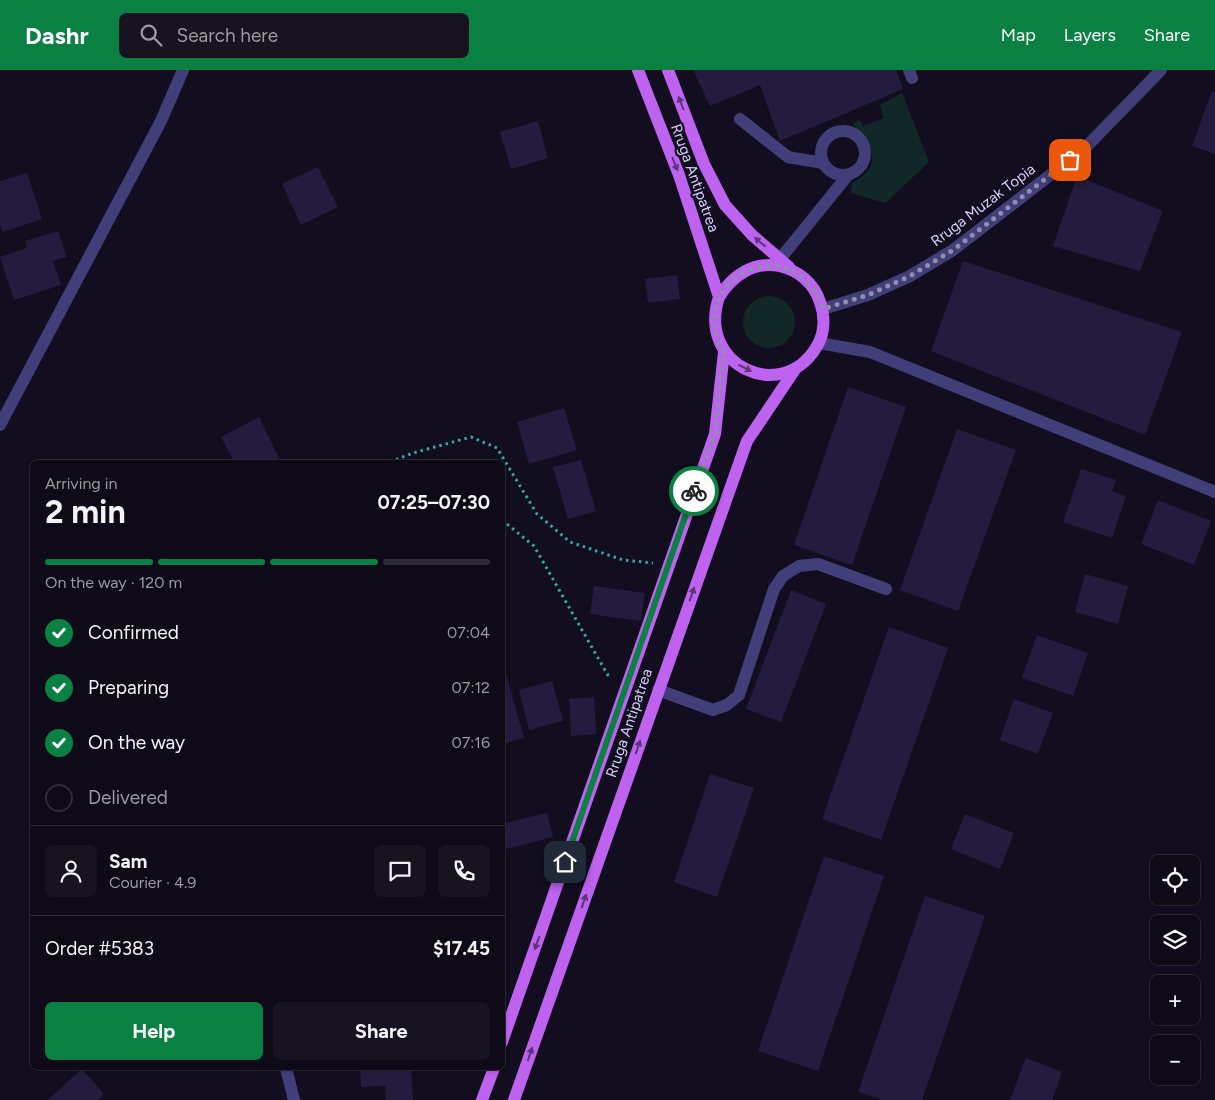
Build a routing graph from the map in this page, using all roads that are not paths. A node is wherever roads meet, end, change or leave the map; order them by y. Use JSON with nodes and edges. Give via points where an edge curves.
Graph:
{"nodes":[{"id":1,"x":183,"y":70,"type":"edge"},
{"id":2,"x":638,"y":70,"type":"edge"},
{"id":3,"x":668,"y":70,"type":"edge"},
{"id":4,"x":1161,"y":70,"type":"edge"},
{"id":5,"x":740,"y":119,"type":"dead end"},
{"id":6,"x":823,"y":163,"type":"junction"},
{"id":7,"x":848,"y":175,"type":"junction"},
{"id":8,"x":780,"y":259,"type":"junction"},
{"id":9,"x":797,"y":273,"type":"junction"},
{"id":10,"x":719,"y":297,"type":"junction"},
{"id":11,"x":823,"y":309,"type":"junction"},
{"id":12,"x":819,"y":343,"type":"junction"},
{"id":13,"x":724,"y":352,"type":"junction"},
{"id":14,"x":796,"y":368,"type":"junction"},
{"id":15,"x":0,"y":426,"type":"edge"},
{"id":16,"x":1200,"y":486,"type":"junction"},
{"id":17,"x":1215,"y":486,"type":"edge"},
{"id":18,"x":1215,"y":492,"type":"edge"},
{"id":19,"x":886,"y":589,"type":"dead end"},
{"id":20,"x":658,"y":690,"type":"junction"},
{"id":21,"x":505,"y":1033,"type":"edge"},
{"id":22,"x":286,"y":1070,"type":"edge"},
{"id":23,"x":493,"y":1070,"type":"edge"},
{"id":24,"x":294,"y":1100,"type":"edge"},
{"id":25,"x":482,"y":1100,"type":"edge"},
{"id":26,"x":514,"y":1100,"type":"edge"}],
"edges":[{"from":1,"to":15,"type":"street","via":[[161,121]]},
{"from":2,"to":10,"type":"main road","name":"Rruga Antipatrea","one_way":true,"via":[[679,174]]},
{"from":8,"to":3,"type":"main road","name":"Rruga Antipatrea","one_way":true,"via":[[752,236],[724,205],[704,164]]},
{"from":4,"to":11,"type":"street","name":"Rruga Muzak Topia","via":[[1084,149],[953,250],[910,276],[868,295]]},
{"from":5,"to":6,"type":"street","via":[[788,157]]},
{"from":6,"to":7,"type":"street","via":[[834,173]]},
{"from":6,"to":7,"type":"street","via":[[824,141],[836,131],[851,132],[862,140],[866,154],[860,167]]},
{"from":7,"to":8,"type":"street"},
{"from":8,"to":9,"type":"main road","name":"Rruga Antipatrea"},
{"from":9,"to":10,"type":"main road","name":"Rruga Antipatrea","via":[[775,266],[753,268],[733,279]]},
{"from":9,"to":11,"type":"main road","name":"Rruga Antipatrea","via":[[814,288]]},
{"from":10,"to":13,"type":"main road","name":"Rruga Antipatrea","via":[[715,331]]},
{"from":11,"to":12,"type":"main road","name":"Rruga Antipatrea"},
{"from":12,"to":14,"type":"main road","name":"Rruga Antipatrea"},
{"from":12,"to":16,"type":"street","via":[[870,352]]},
{"from":13,"to":14,"type":"main road","name":"Rruga Antipatrea","one_way":true,"via":[[741,367],[762,374]]},
{"from":13,"to":21,"type":"main road","name":"Rruga Antipatrea","one_way":true,"via":[[715,434]]},
{"from":20,"to":14,"type":"main road","name":"Rruga Antipatrea","one_way":true,"via":[[747,440]]},
{"from":16,"to":17,"type":"street"},
{"from":16,"to":18,"type":"street"},
{"from":19,"to":20,"type":"street","via":[[818,564],[799,566],[783,576],[774,589],[739,695],[727,705],[713,710]]},
{"from":26,"to":20,"type":"main road","name":"Rruga Antipatrea","one_way":true},
{"from":22,"to":24,"type":"street"},
{"from":23,"to":25,"type":"main road"}]}
